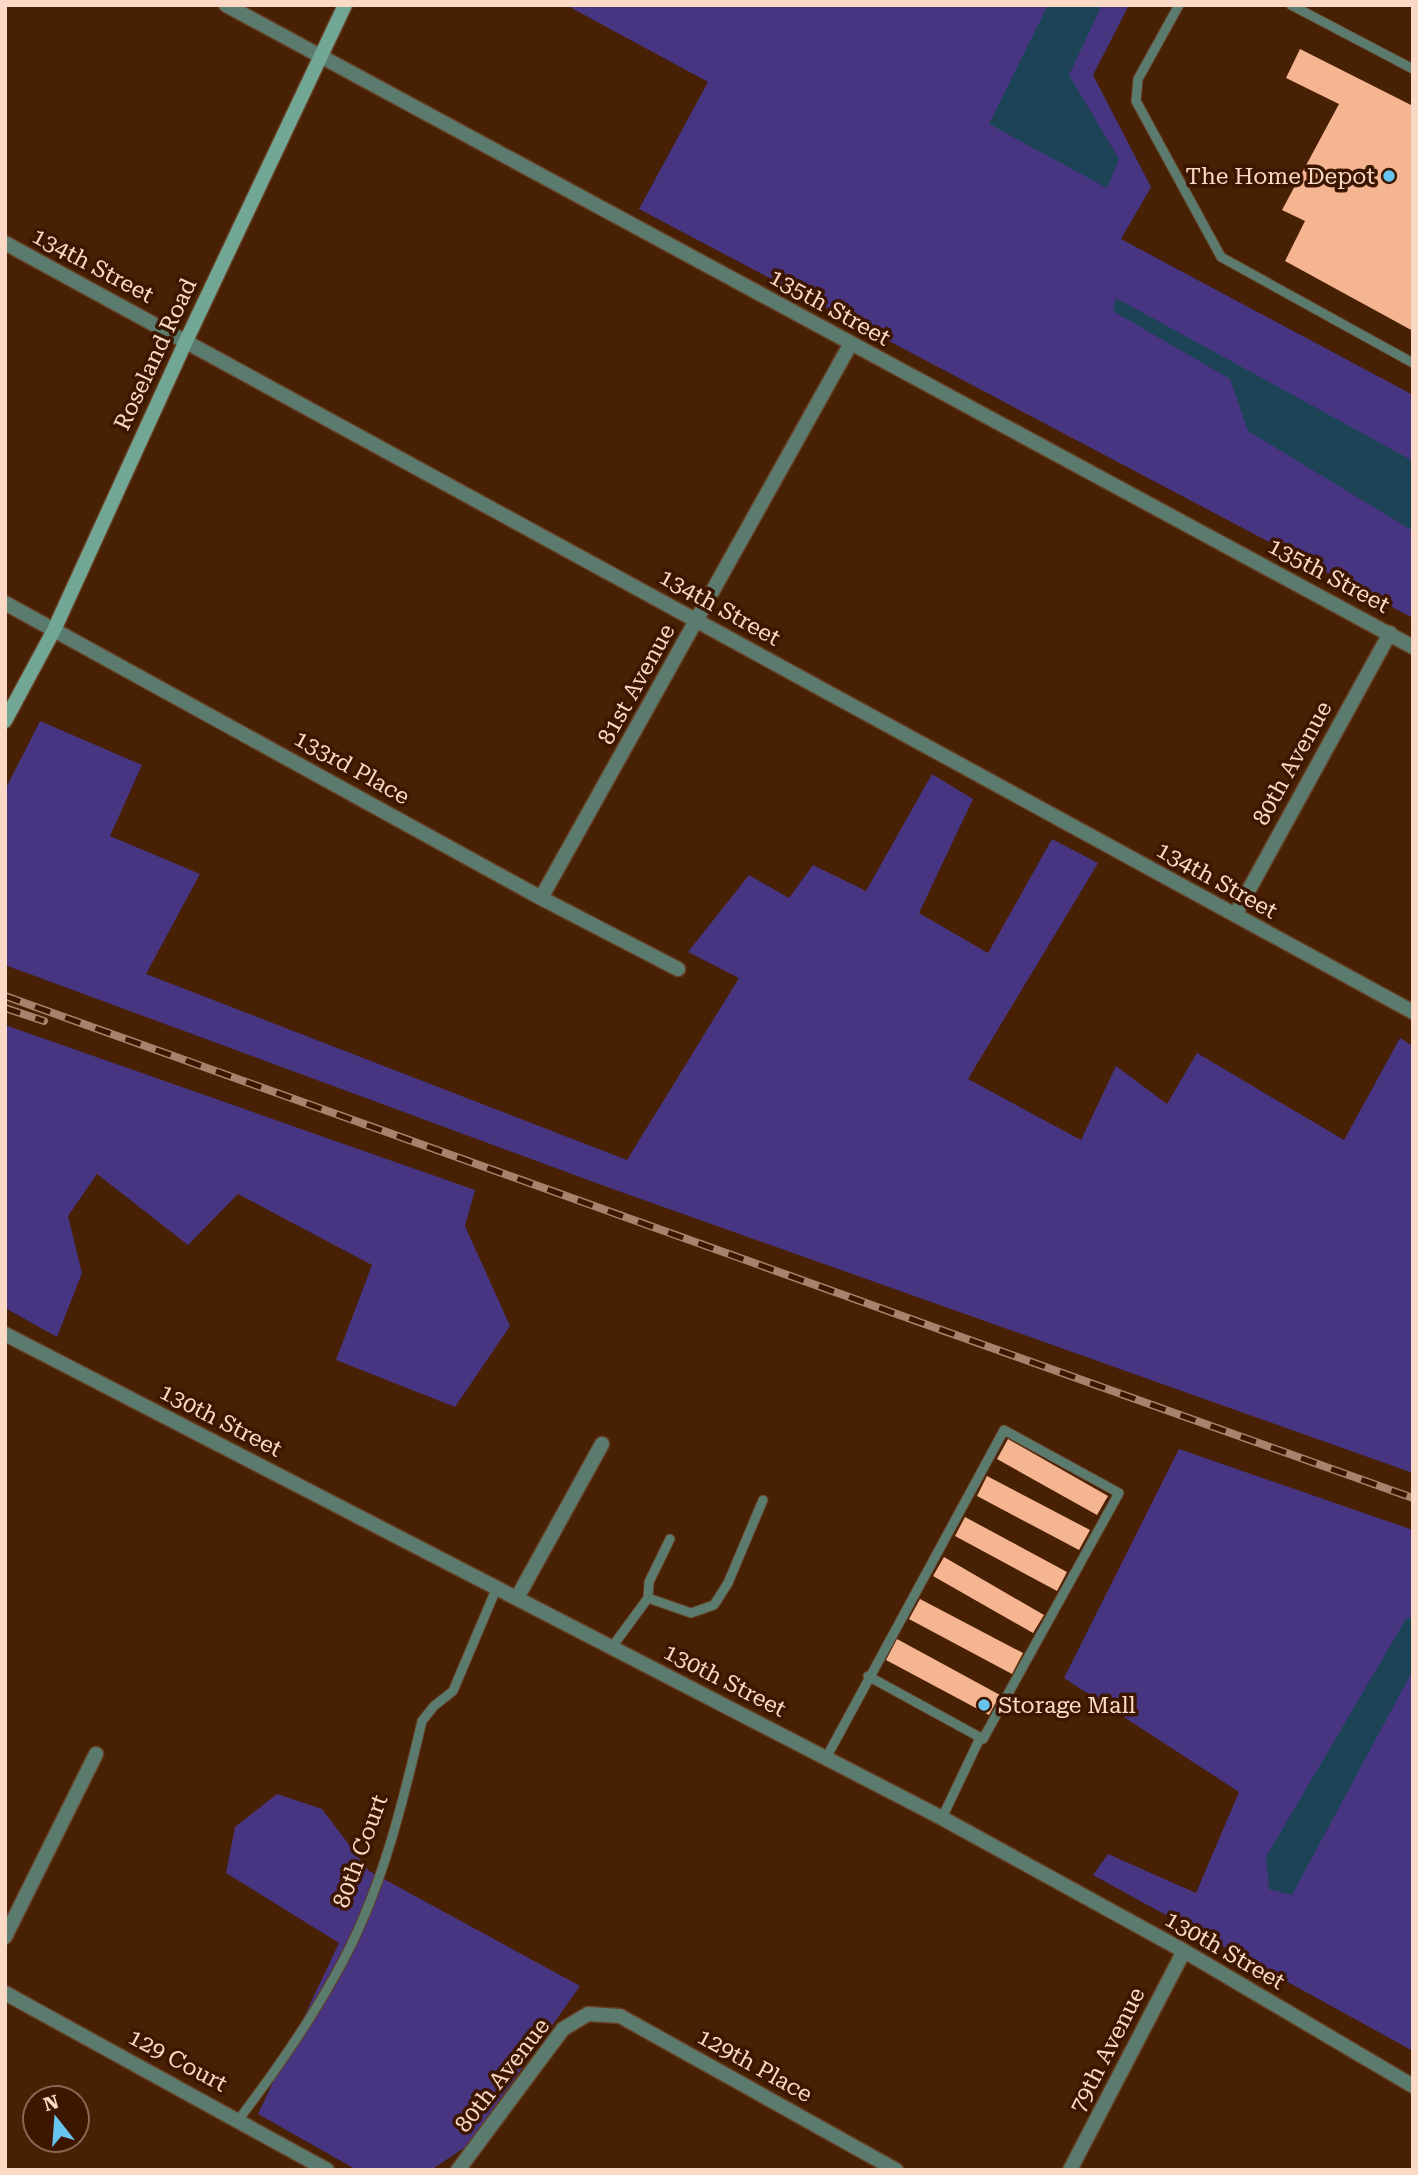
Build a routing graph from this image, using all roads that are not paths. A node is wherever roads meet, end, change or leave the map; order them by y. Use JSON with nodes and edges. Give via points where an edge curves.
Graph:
{"nodes":[{"id":1,"x":226,"y":5,"type":"edge"},
{"id":2,"x":345,"y":5,"type":"edge"},
{"id":3,"x":1179,"y":5,"type":"edge"},
{"id":4,"x":1291,"y":5,"type":"edge"},
{"id":5,"x":321,"y":56,"type":"junction"},
{"id":6,"x":1413,"y":69,"type":"edge"},
{"id":7,"x":5,"y":243,"type":"edge"},
{"id":8,"x":186,"y":341,"type":"junction"},
{"id":9,"x":850,"y":345,"type":"junction"},
{"id":10,"x":1413,"y":363,"type":"edge"},
{"id":11,"x":5,"y":603,"type":"edge"},
{"id":12,"x":698,"y":620,"type":"junction"},
{"id":13,"x":54,"y":630,"type":"junction"},
{"id":14,"x":1390,"y":633,"type":"junction"},
{"id":15,"x":1413,"y":647,"type":"edge"},
{"id":16,"x":5,"y":721,"type":"edge"},
{"id":17,"x":541,"y":898,"type":"junction"},
{"id":18,"x":1235,"y":915,"type":"junction"},
{"id":19,"x":678,"y":969,"type":"dead end"},
{"id":20,"x":1413,"y":1012,"type":"edge"},
{"id":21,"x":5,"y":1334,"type":"edge"},
{"id":22,"x":603,"y":1444,"type":"dead end"},
{"id":23,"x":763,"y":1500,"type":"dead end"},
{"id":24,"x":670,"y":1539,"type":"dead end"},
{"id":25,"x":497,"y":1587,"type":"junction"},
{"id":26,"x":517,"y":1598,"type":"junction"},
{"id":27,"x":648,"y":1598,"type":"junction"},
{"id":28,"x":612,"y":1647,"type":"junction"},
{"id":29,"x":868,"y":1676,"type":"junction"},
{"id":30,"x":980,"y":1738,"type":"junction"},
{"id":31,"x":96,"y":1754,"type":"dead end"},
{"id":32,"x":826,"y":1758,"type":"junction"},
{"id":33,"x":942,"y":1818,"type":"junction"},
{"id":34,"x":5,"y":1937,"type":"edge"},
{"id":35,"x":1184,"y":1951,"type":"junction"},
{"id":36,"x":5,"y":1993,"type":"edge"},
{"id":37,"x":589,"y":2014,"type":"joint"},
{"id":38,"x":1413,"y":2086,"type":"edge"},
{"id":39,"x":239,"y":2119,"type":"junction"},
{"id":40,"x":327,"y":2170,"type":"edge"},
{"id":41,"x":458,"y":2170,"type":"edge"},
{"id":42,"x":896,"y":2170,"type":"edge"},
{"id":43,"x":1070,"y":2170,"type":"edge"}],
"edges":[{"from":1,"to":5,"type":"street","name":"135th Street"},
{"from":2,"to":5,"type":"main road","name":"Roseland Road"},
{"from":3,"to":10,"type":"lane","via":[[1138,79],[1136,101],[1221,257]]},
{"from":4,"to":6,"type":"lane"},
{"from":5,"to":8,"type":"main road","name":"Roseland Road"},
{"from":5,"to":9,"type":"street","name":"135th Street"},
{"from":7,"to":8,"type":"street","name":"134th Street"},
{"from":8,"to":12,"type":"street","name":"134th Street"},
{"from":8,"to":13,"type":"main road","name":"Roseland Road"},
{"from":9,"to":12,"type":"street","name":"81st Avenue"},
{"from":9,"to":14,"type":"street","name":"135th Street"},
{"from":11,"to":13,"type":"street","name":"133rd Place"},
{"from":12,"to":17,"type":"street","name":"81st Avenue"},
{"from":12,"to":18,"type":"street","name":"134th Street"},
{"from":13,"to":16,"type":"main road","name":"Roseland Road"},
{"from":13,"to":17,"type":"street","name":"133rd Place"},
{"from":14,"to":15,"type":"street","name":"135th Street"},
{"from":14,"to":18,"type":"street","name":"80th Avenue"},
{"from":17,"to":19,"type":"street","name":"133rd Place"},
{"from":18,"to":20,"type":"street","name":"134th Street"},
{"from":21,"to":25,"type":"street","name":"130th Street"},
{"from":22,"to":26,"type":"street"},
{"from":23,"to":27,"type":"lane","via":[[714,1605],[691,1613]]},
{"from":24,"to":27,"type":"lane","via":[[649,1582]]},
{"from":25,"to":26,"type":"street","name":"130th Street"},
{"from":25,"to":39,"type":"lane","name":"80th Court","via":[[453,1691],[422,1721],[388,1850],[345,1957],[286,2057]]},
{"from":26,"to":28,"type":"street","name":"130th Street"},
{"from":27,"to":28,"type":"lane"},
{"from":28,"to":32,"type":"street","name":"130th Street"},
{"from":29,"to":30,"type":"lane"},
{"from":29,"to":30,"type":"lane","via":[[1004,1430],[1119,1493]]},
{"from":29,"to":32,"type":"lane"},
{"from":30,"to":33,"type":"lane"},
{"from":31,"to":34,"type":"street"},
{"from":32,"to":33,"type":"street","name":"130th Street"},
{"from":33,"to":35,"type":"street","name":"130th Street"},
{"from":35,"to":38,"type":"street","name":"130th Street"},
{"from":35,"to":43,"type":"street","name":"79th Avenue"},
{"from":36,"to":39,"type":"street","name":"129 Court"},
{"from":37,"to":41,"type":"street","name":"80th Avenue","via":[[563,2029]]},
{"from":37,"to":42,"type":"street","name":"129th Place","via":[[620,2016]]},
{"from":39,"to":40,"type":"street","name":"129 Court"}]}
